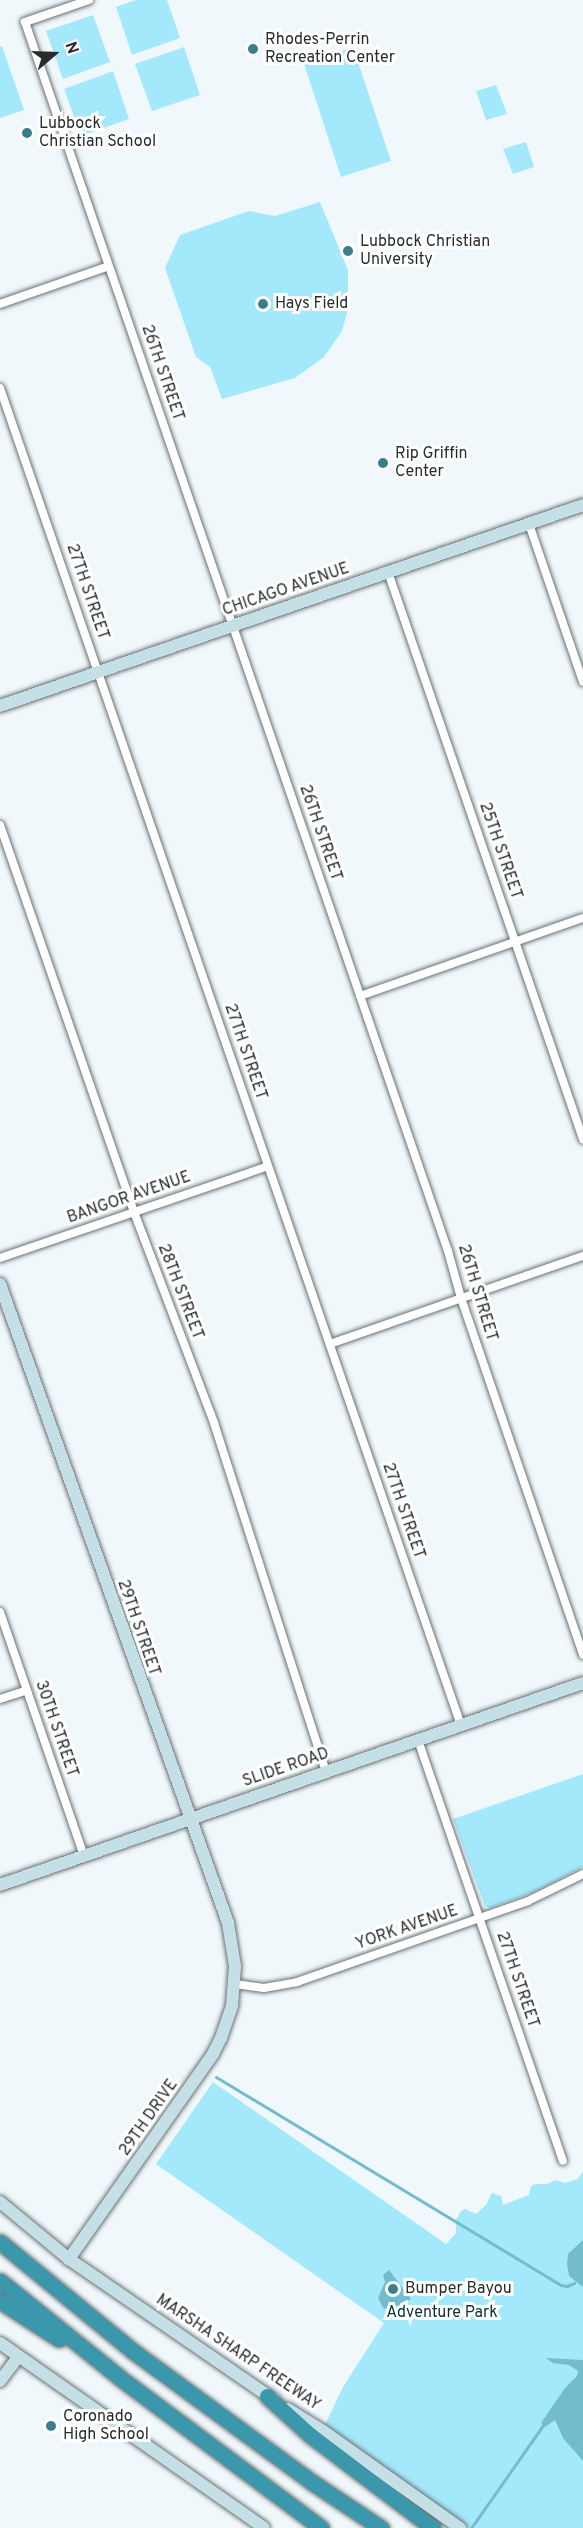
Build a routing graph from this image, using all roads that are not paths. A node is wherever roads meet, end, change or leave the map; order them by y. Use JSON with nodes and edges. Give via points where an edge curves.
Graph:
{"nodes":[{"id":1,"x":89,"y":0,"type":"edge"},
{"id":2,"x":109,"y":266,"type":"junction"},
{"id":3,"x":0,"y":304,"type":"edge"},
{"id":4,"x":0,"y":388,"type":"edge"},
{"id":5,"x":583,"y":505,"type":"edge"},
{"id":6,"x":529,"y":524,"type":"junction"},
{"id":7,"x":388,"y":572,"type":"junction"},
{"id":8,"x":233,"y":626,"type":"junction"},
{"id":9,"x":98,"y":672,"type":"junction"},
{"id":10,"x":583,"y":682,"type":"edge"},
{"id":11,"x":0,"y":706,"type":"edge"},
{"id":12,"x":0,"y":825,"type":"edge"},
{"id":13,"x":583,"y":918,"type":"edge"},
{"id":14,"x":515,"y":942,"type":"junction"},
{"id":15,"x":360,"y":996,"type":"junction"},
{"id":16,"x":583,"y":1139,"type":"edge"},
{"id":17,"x":268,"y":1166,"type":"junction"},
{"id":18,"x":134,"y":1212,"type":"junction"},
{"id":19,"x":583,"y":1256,"type":"edge"},
{"id":20,"x":0,"y":1258,"type":"edge"},
{"id":21,"x":0,"y":1284,"type":"edge"},
{"id":22,"x":461,"y":1298,"type":"junction"},
{"id":23,"x":330,"y":1344,"type":"junction"},
{"id":24,"x":0,"y":1611,"type":"edge"},
{"id":25,"x":583,"y":1655,"type":"edge"},
{"id":26,"x":583,"y":1683,"type":"edge"},
{"id":27,"x":27,"y":1690,"type":"junction"},
{"id":28,"x":0,"y":1699,"type":"edge"},
{"id":29,"x":461,"y":1725,"type":"junction"},
{"id":30,"x":418,"y":1740,"type":"junction"},
{"id":31,"x":326,"y":1772,"type":"junction"},
{"id":32,"x":191,"y":1819,"type":"junction"},
{"id":33,"x":84,"y":1856,"type":"junction"},
{"id":34,"x":583,"y":1874,"type":"edge"},
{"id":35,"x":0,"y":1885,"type":"edge"},
{"id":36,"x":481,"y":1918,"type":"junction"},
{"id":37,"x":235,"y":1984,"type":"junction"},
{"id":38,"x":564,"y":2161,"type":"dead end"},
{"id":39,"x":0,"y":2202,"type":"edge"},
{"id":40,"x":0,"y":2242,"type":"edge"},
{"id":41,"x":69,"y":2259,"type":"junction"},
{"id":42,"x":0,"y":2280,"type":"edge"},
{"id":43,"x":0,"y":2301,"type":"edge"},
{"id":44,"x":0,"y":2343,"type":"edge"},
{"id":45,"x":19,"y":2356,"type":"junction"},
{"id":46,"x":120,"y":2378,"type":"junction"},
{"id":47,"x":0,"y":2381,"type":"edge"},
{"id":48,"x":267,"y":2396,"type":"junction"},
{"id":49,"x":264,"y":2528,"type":"edge"},
{"id":50,"x":321,"y":2528,"type":"edge"},
{"id":51,"x":381,"y":2528,"type":"edge"},
{"id":52,"x":433,"y":2528,"type":"edge"},
{"id":53,"x":460,"y":2528,"type":"edge"}],
"edges":[{"from":1,"to":2,"type":"street","name":"26TH STREET","via":[[25,22]]},
{"from":2,"to":3,"type":"street"},
{"from":2,"to":8,"type":"street","name":"26TH STREET"},
{"from":4,"to":9,"type":"street","name":"27TH STREET"},
{"from":5,"to":6,"type":"street","name":"CHICAGO AVENUE"},
{"from":6,"to":7,"type":"street","name":"CHICAGO AVENUE"},
{"from":6,"to":10,"type":"street"},
{"from":7,"to":8,"type":"street","name":"CHICAGO AVENUE"},
{"from":7,"to":14,"type":"street","name":"25TH STREET"},
{"from":8,"to":9,"type":"street","name":"CHICAGO AVENUE"},
{"from":8,"to":15,"type":"street","name":"26TH STREET"},
{"from":9,"to":11,"type":"street","name":"CHICAGO AVENUE"},
{"from":9,"to":17,"type":"street","name":"27TH STREET"},
{"from":12,"to":18,"type":"street","name":"28TH STREET"},
{"from":13,"to":14,"type":"street"},
{"from":14,"to":15,"type":"street"},
{"from":14,"to":16,"type":"street","name":"25TH STREET"},
{"from":15,"to":22,"type":"street","name":"26TH STREET"},
{"from":17,"to":18,"type":"street","name":"BANGOR AVENUE"},
{"from":17,"to":23,"type":"street","name":"27TH STREET"},
{"from":18,"to":20,"type":"street","name":"BANGOR AVENUE"},
{"from":18,"to":31,"type":"street","name":"28TH STREET","via":[[214,1423]]},
{"from":19,"to":22,"type":"street"},
{"from":21,"to":32,"type":"street","name":"29TH STREET"},
{"from":22,"to":23,"type":"street"},
{"from":22,"to":25,"type":"street","name":"26TH STREET"},
{"from":23,"to":29,"type":"street","name":"27TH STREET"},
{"from":24,"to":27,"type":"street","name":"30TH STREET"},
{"from":26,"to":29,"type":"street","name":"SLIDE ROAD"},
{"from":27,"to":28,"type":"street"},
{"from":27,"to":33,"type":"street","name":"30TH STREET"},
{"from":29,"to":30,"type":"street","name":"SLIDE ROAD"},
{"from":30,"to":31,"type":"street","name":"SLIDE ROAD"},
{"from":30,"to":36,"type":"street","name":"27TH STREET"},
{"from":31,"to":32,"type":"street","name":"SLIDE ROAD"},
{"from":32,"to":33,"type":"street","name":"SLIDE ROAD"},
{"from":32,"to":37,"type":"street","name":"29TH STREET","via":[[228,1923]]},
{"from":33,"to":35,"type":"street","name":"SLIDE ROAD"},
{"from":34,"to":36,"type":"street","name":"YORK AVENUE","via":[[549,1893]]},
{"from":36,"to":37,"type":"street","name":"YORK AVENUE","via":[[297,1982],[264,1988]]},
{"from":36,"to":38,"type":"street","name":"27TH STREET"},
{"from":37,"to":41,"type":"street","name":"29TH DRIVE","via":[[227,2024],[213,2054]]},
{"from":39,"to":41,"type":"street","name":"MARSHA SHARP FREEWAY"},
{"from":40,"to":51,"type":"highway","via":[[134,2352]]},
{"from":41,"to":48,"type":"street","name":"MARSHA SHARP FREEWAY"},
{"from":42,"to":46,"type":"highway"},
{"from":43,"to":46,"type":"highway"},
{"from":44,"to":45,"type":"street"},
{"from":45,"to":47,"type":"street"},
{"from":45,"to":49,"type":"street"},
{"from":46,"to":50,"type":"highway"},
{"from":48,"to":52,"type":"highway","via":[[310,2435]]},
{"from":48,"to":53,"type":"street","name":"MARSHA SHARP FREEWAY","via":[[323,2430]]}]}
